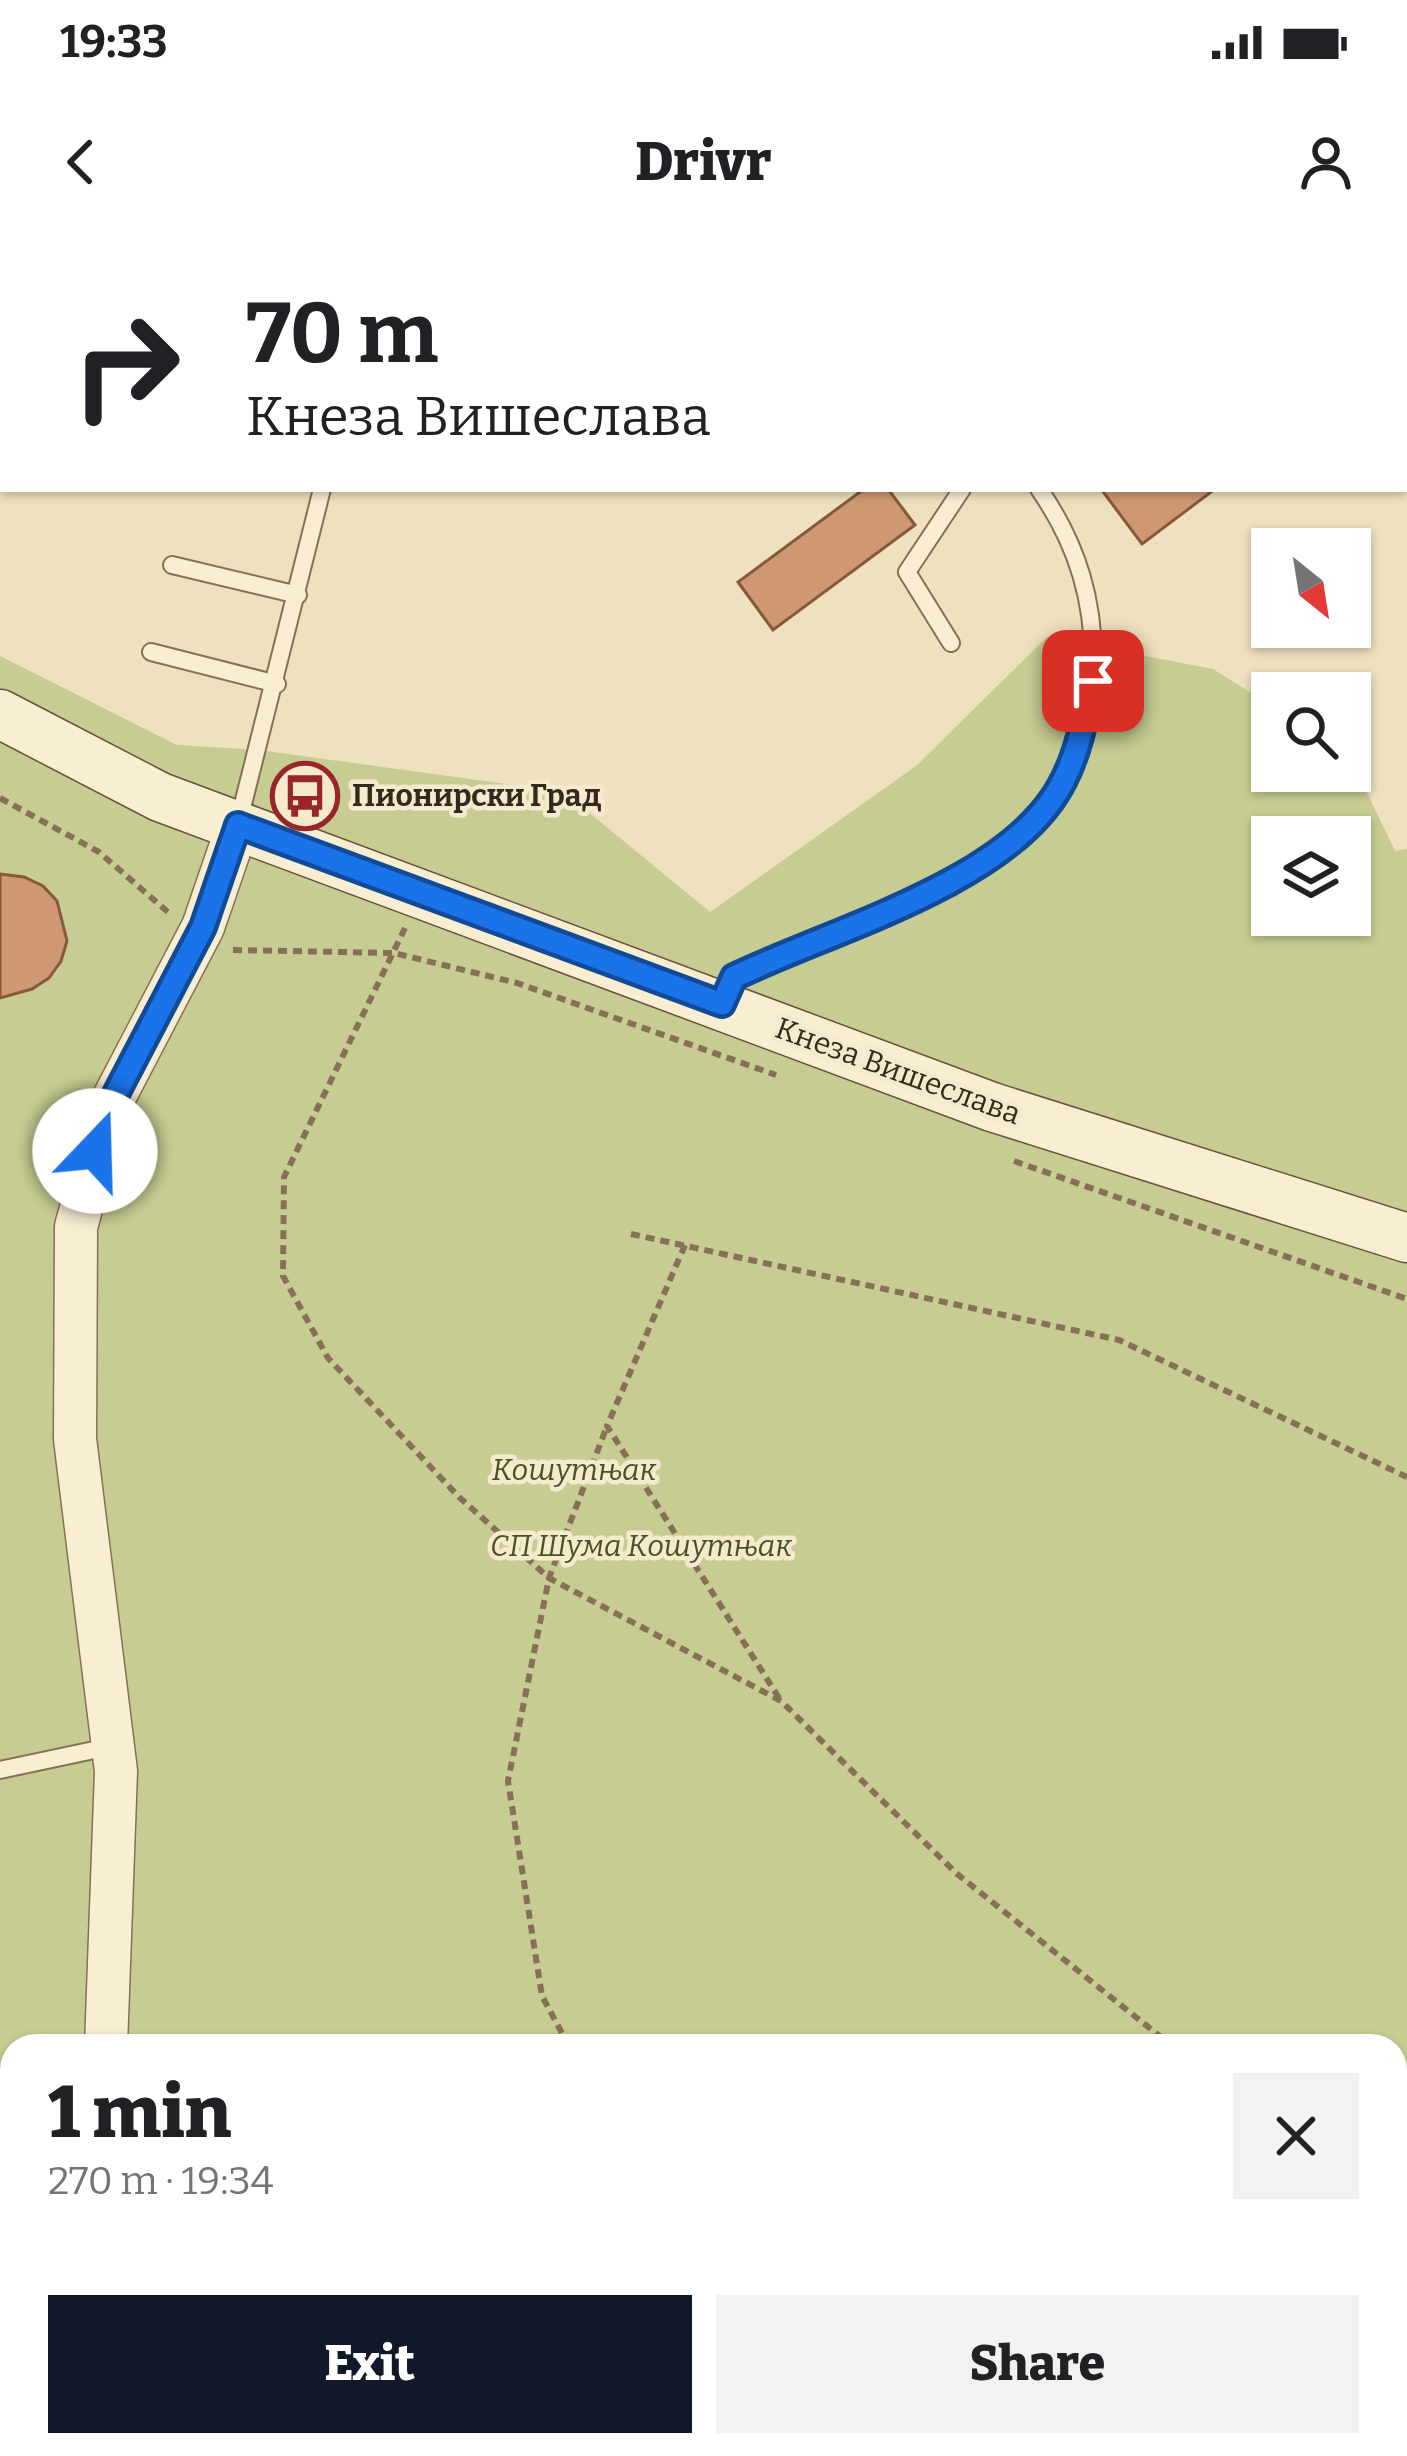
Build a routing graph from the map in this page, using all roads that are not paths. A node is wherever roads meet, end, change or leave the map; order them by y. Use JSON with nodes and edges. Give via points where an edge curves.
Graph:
{"nodes":[{"id":1,"x":321,"y":492,"type":"edge"},
{"id":2,"x":960,"y":492,"type":"edge"},
{"id":3,"x":1041,"y":492,"type":"edge"},
{"id":4,"x":172,"y":565,"type":"dead end"},
{"id":5,"x":298,"y":595,"type":"junction"},
{"id":6,"x":951,"y":643,"type":"dead end"},
{"id":7,"x":151,"y":652,"type":"dead end"},
{"id":8,"x":277,"y":683,"type":"junction"},
{"id":9,"x":0,"y":714,"type":"edge"},
{"id":10,"x":238,"y":825,"type":"junction"},
{"id":11,"x":722,"y":1004,"type":"junction"},
{"id":12,"x":1407,"y":1238,"type":"edge"},
{"id":13,"x":114,"y":1746,"type":"junction"},
{"id":14,"x":0,"y":1770,"type":"edge"},
{"id":15,"x":107,"y":2034,"type":"edge"}],
"edges":[{"from":1,"to":5,"type":"lane"},
{"from":2,"to":6,"type":"lane","via":[[907,572]]},
{"from":3,"to":11,"type":"lane","via":[[1079,565],[1094,635],[1085,720],[1054,798],[1028,830],[964,876],[734,977]]},
{"from":4,"to":5,"type":"lane"},
{"from":5,"to":8,"type":"lane"},
{"from":7,"to":8,"type":"lane"},
{"from":8,"to":10,"type":"lane"},
{"from":9,"to":10,"type":"main road","name":"Кнеза Вишеслава","via":[[160,797]]},
{"from":10,"to":11,"type":"main road","name":"Кнеза Вишеслава"},
{"from":10,"to":13,"type":"street","via":[[203,927],[108,1109],[76,1226],[75,1438]]},
{"from":11,"to":12,"type":"main road","name":"Кнеза Вишеслава","via":[[992,1107]]},
{"from":13,"to":14,"type":"lane"},
{"from":13,"to":15,"type":"street"}]}
